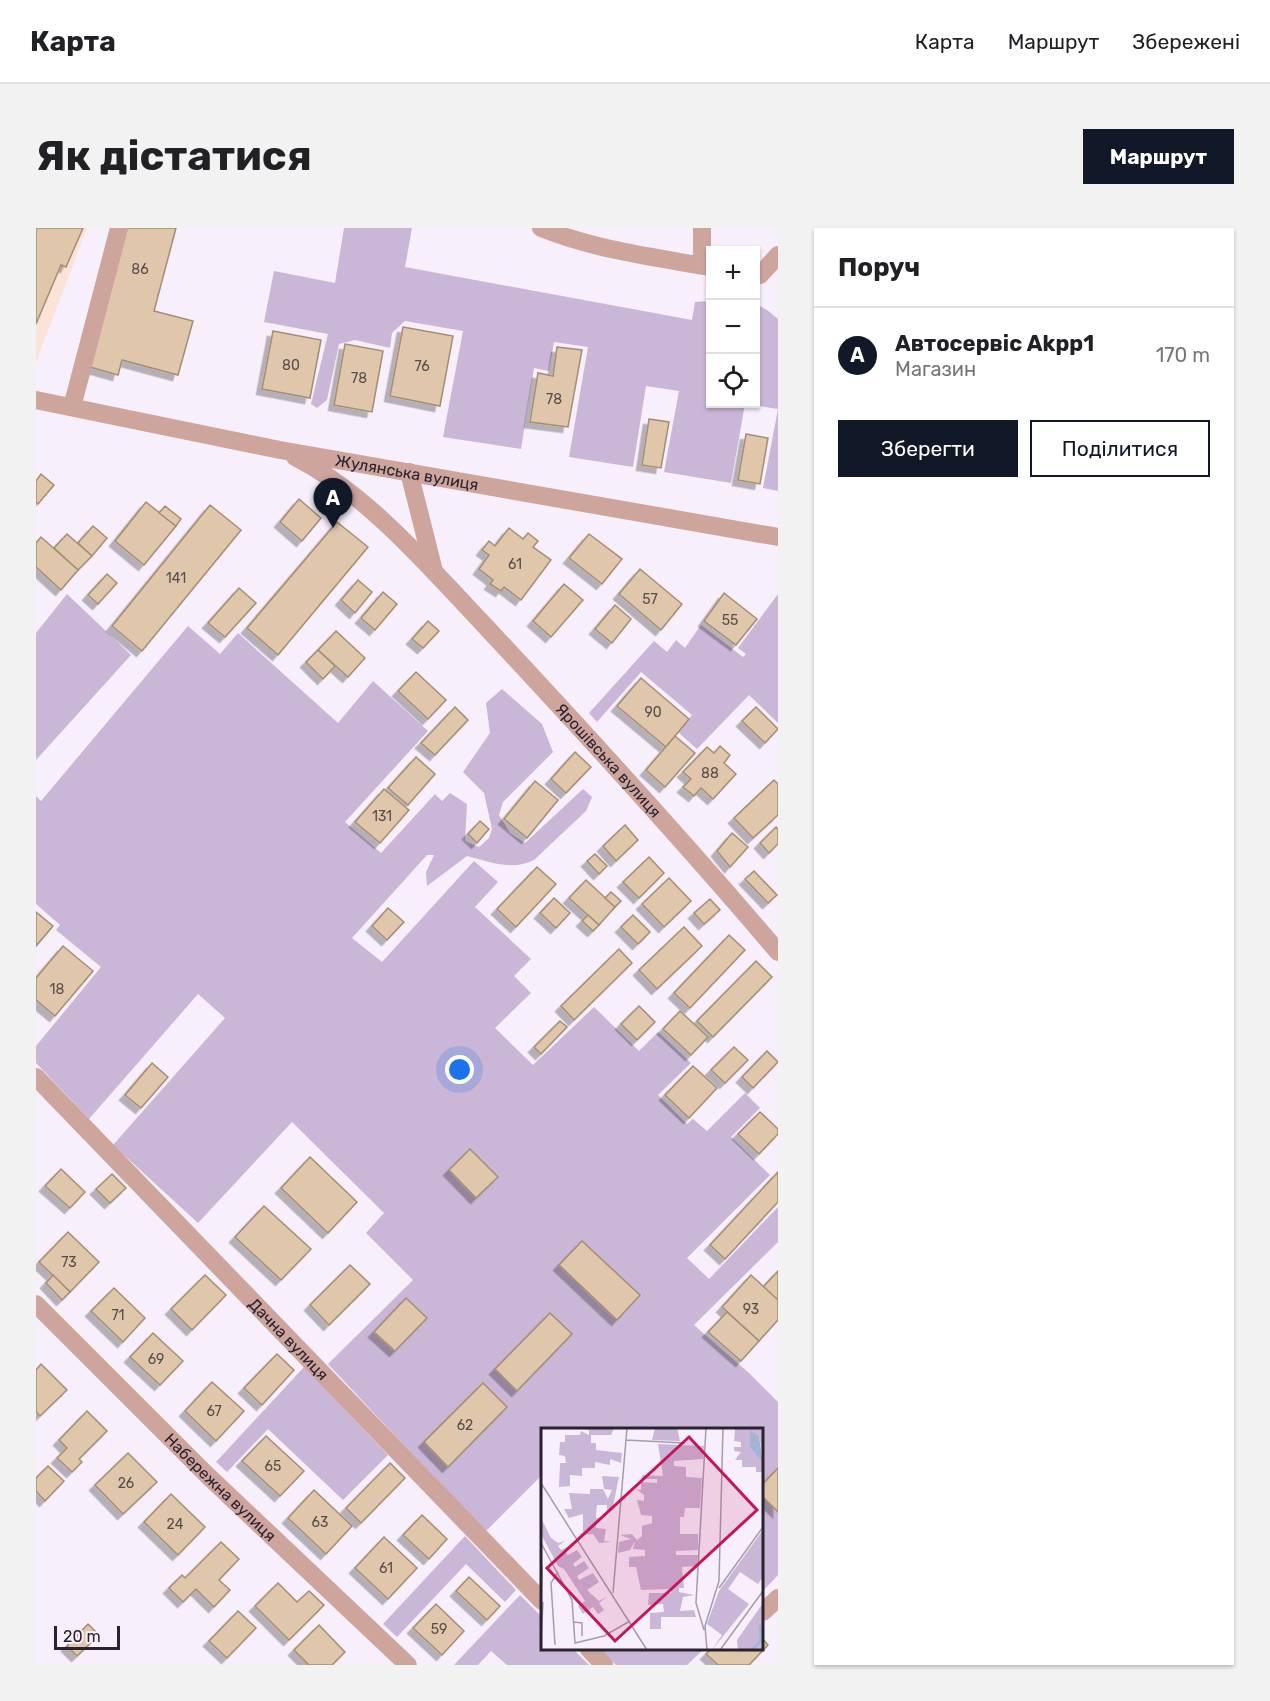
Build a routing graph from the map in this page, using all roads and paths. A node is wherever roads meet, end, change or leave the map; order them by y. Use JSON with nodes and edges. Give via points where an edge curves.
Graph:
{"nodes":[{"id":1,"x":118,"y":228,"type":"edge"},
{"id":2,"x":541,"y":228,"type":"edge"},
{"id":3,"x":702,"y":228,"type":"edge"},
{"id":4,"x":778,"y":255,"type":"edge"},
{"id":5,"x":706,"y":266,"type":"edge"},
{"id":6,"x":760,"y":273,"type":"edge"},
{"id":7,"x":760,"y":275,"type":"edge"},
{"id":8,"x":778,"y":279,"type":"edge"},
{"id":9,"x":36,"y":400,"type":"edge"},
{"id":10,"x":72,"y":407,"type":"junction"},
{"id":11,"x":280,"y":450,"type":"junction"},
{"id":12,"x":409,"y":472,"type":"junction"},
{"id":13,"x":778,"y":537,"type":"edge"},
{"id":14,"x":434,"y":573,"type":"junction"},
{"id":15,"x":778,"y":952,"type":"edge"},
{"id":16,"x":36,"y":1077,"type":"edge"},
{"id":17,"x":36,"y":1304,"type":"edge"},
{"id":18,"x":778,"y":1598,"type":"edge"},
{"id":19,"x":541,"y":1599,"type":"edge"},
{"id":20,"x":763,"y":1612,"type":"edge"},
{"id":21,"x":590,"y":1650,"type":"edge"},
{"id":22,"x":408,"y":1665,"type":"edge"},
{"id":23,"x":604,"y":1665,"type":"edge"}],
"edges":[{"from":1,"to":10,"type":"street"},
{"from":2,"to":5,"type":"street","via":[[622,252]]},
{"from":3,"to":5,"type":"street"},
{"from":4,"to":6,"type":"street"},
{"from":7,"to":8,"type":"street"},
{"from":9,"to":10,"type":"street","name":"Жулянська вулиця"},
{"from":10,"to":11,"type":"street","name":"Жулянська вулиця"},
{"from":11,"to":12,"type":"street","name":"Жулянська вулиця"},
{"from":11,"to":14,"type":"street","name":"Ярошівська вулиця","via":[[313,466],[353,495]]},
{"from":12,"to":13,"type":"street","name":"Жулянська вулиця"},
{"from":12,"to":14,"type":"street","name":"Ярошівська вулиця"},
{"from":14,"to":15,"type":"street","name":"Ярошівська вулиця","via":[[562,707]]},
{"from":16,"to":19,"type":"street","name":"Дачна вулиця"},
{"from":17,"to":22,"type":"street","name":"Набережна вулиця","via":[[206,1474]]},
{"from":18,"to":20,"type":"street"},
{"from":21,"to":23,"type":"street"}]}
